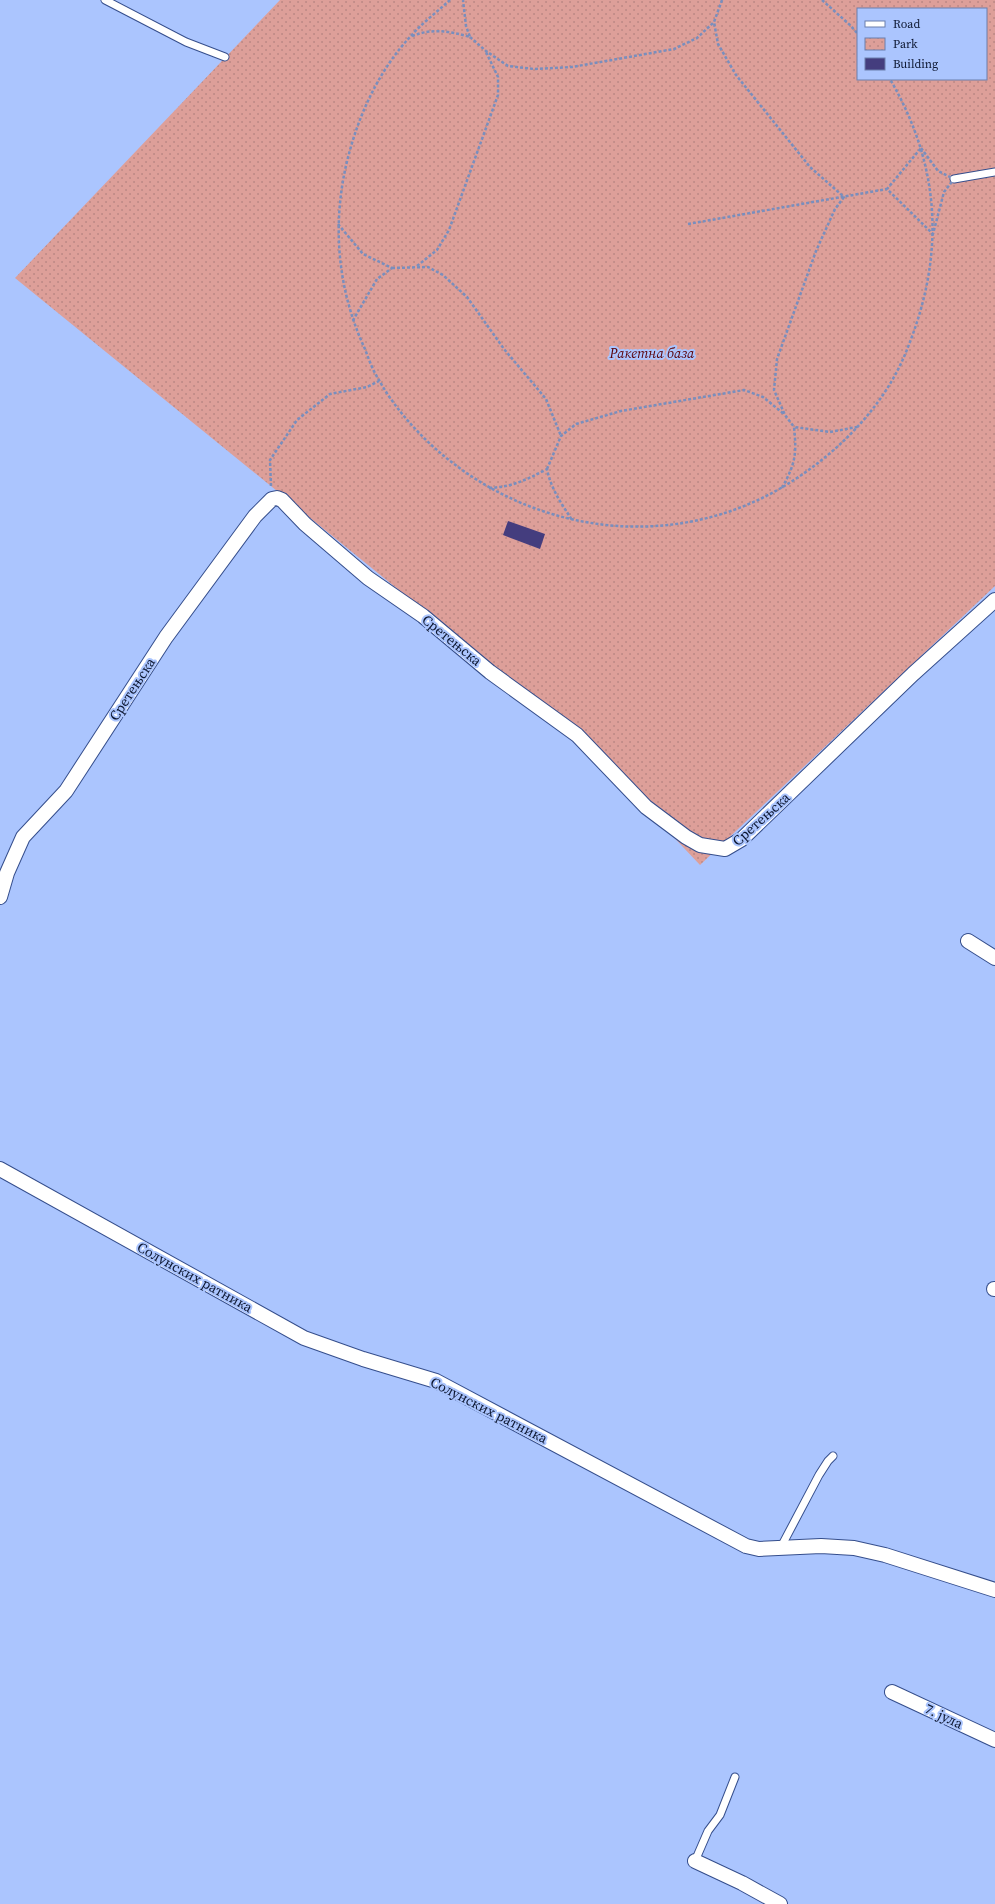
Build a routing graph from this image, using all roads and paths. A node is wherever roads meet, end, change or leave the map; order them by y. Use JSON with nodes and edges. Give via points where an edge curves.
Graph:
{"nodes":[{"id":1,"x":105,"y":0,"type":"edge"},
{"id":2,"x":450,"y":0,"type":"edge"},
{"id":3,"x":463,"y":0,"type":"edge"},
{"id":4,"x":722,"y":0,"type":"edge"},
{"id":5,"x":822,"y":0,"type":"edge"},
{"id":6,"x":714,"y":22,"type":"junction"},
{"id":7,"x":857,"y":33,"type":"edge"},
{"id":8,"x":409,"y":37,"type":"junction"},
{"id":9,"x":470,"y":37,"type":"junction"},
{"id":10,"x":486,"y":51,"type":"junction"},
{"id":11,"x":225,"y":57,"type":"dead end"},
{"id":12,"x":891,"y":80,"type":"edge"},
{"id":13,"x":921,"y":148,"type":"junction"},
{"id":14,"x":995,"y":172,"type":"edge"},
{"id":15,"x":954,"y":179,"type":"junction"},
{"id":16,"x":887,"y":189,"type":"junction"},
{"id":17,"x":844,"y":196,"type":"junction"},
{"id":18,"x":338,"y":224,"type":"junction"},
{"id":19,"x":688,"y":224,"type":"dead end"},
{"id":20,"x":933,"y":234,"type":"junction"},
{"id":21,"x":417,"y":266,"type":"junction"},
{"id":22,"x":392,"y":268,"type":"junction"},
{"id":23,"x":352,"y":322,"type":"junction"},
{"id":24,"x":379,"y":381,"type":"junction"},
{"id":25,"x":785,"y":415,"type":"junction"},
{"id":26,"x":858,"y":427,"type":"junction"},
{"id":27,"x":794,"y":428,"type":"junction"},
{"id":28,"x":561,"y":436,"type":"junction"},
{"id":29,"x":547,"y":469,"type":"junction"},
{"id":30,"x":488,"y":488,"type":"junction"},
{"id":31,"x":782,"y":488,"type":"junction"},
{"id":32,"x":272,"y":499,"type":"junction"},
{"id":33,"x":573,"y":520,"type":"junction"},
{"id":34,"x":995,"y":600,"type":"edge"},
{"id":35,"x":0,"y":897,"type":"edge"},
{"id":36,"x":968,"y":941,"type":"dead end"},
{"id":37,"x":995,"y":958,"type":"edge"},
{"id":38,"x":0,"y":1169,"type":"edge"},
{"id":39,"x":833,"y":1456,"type":"dead end"},
{"id":40,"x":781,"y":1547,"type":"junction"},
{"id":41,"x":995,"y":1590,"type":"edge"},
{"id":42,"x":892,"y":1692,"type":"dead end"},
{"id":43,"x":995,"y":1740,"type":"edge"},
{"id":44,"x":735,"y":1777,"type":"dead end"},
{"id":45,"x":695,"y":1861,"type":"joint"},
{"id":46,"x":780,"y":1904,"type":"edge"}],
"edges":[{"from":1,"to":11,"type":"lane","via":[[186,42]]},
{"from":2,"to":8,"type":"path"},
{"from":3,"to":9,"type":"path"},
{"from":4,"to":6,"type":"path"},
{"from":5,"to":7,"type":"path"},
{"from":6,"to":10,"type":"path","via":[[697,38],[674,49],[572,67],[534,69],[508,66]]},
{"from":6,"to":17,"type":"path","via":[[718,44],[736,76],[810,167]]},
{"from":8,"to":9,"type":"path","via":[[424,31],[438,30]]},
{"from":8,"to":18,"type":"path","via":[[379,79],[357,124],[343,173]]},
{"from":9,"to":10,"type":"path"},
{"from":10,"to":21,"type":"path","via":[[498,77],[498,95],[449,230],[437,250]]},
{"from":12,"to":13,"type":"path","via":[[904,103]]},
{"from":13,"to":15,"type":"path","via":[[938,171]]},
{"from":13,"to":16,"type":"path"},
{"from":13,"to":20,"type":"path","via":[[928,176]]},
{"from":14,"to":15,"type":"lane"},
{"from":15,"to":20,"type":"path","via":[[944,192]]},
{"from":16,"to":17,"type":"path"},
{"from":16,"to":20,"type":"path"},
{"from":17,"to":19,"type":"path"},
{"from":17,"to":25,"type":"path","via":[[835,209],[816,251],[777,358],[774,390]]},
{"from":18,"to":22,"type":"path","via":[[363,254]]},
{"from":18,"to":23,"type":"path","via":[[341,274]]},
{"from":20,"to":26,"type":"path","via":[[930,276],[920,317],[905,356],[884,393]]},
{"from":21,"to":22,"type":"path"},
{"from":21,"to":28,"type":"path","via":[[428,267],[443,276],[467,297],[546,399]]},
{"from":22,"to":23,"type":"path","via":[[377,279]]},
{"from":23,"to":24,"type":"path"},
{"from":24,"to":30,"type":"path","via":[[409,423],[446,459]]},
{"from":24,"to":32,"type":"path","via":[[367,387],[330,394],[297,420],[270,460]]},
{"from":25,"to":27,"type":"path"},
{"from":25,"to":28,"type":"path","via":[[763,396],[744,390],[621,411],[576,424]]},
{"from":26,"to":27,"type":"path","via":[[830,432]]},
{"from":26,"to":31,"type":"path","via":[[823,461]]},
{"from":27,"to":31,"type":"path","via":[[796,449],[793,469]]},
{"from":28,"to":29,"type":"path"},
{"from":29,"to":30,"type":"path","via":[[522,483]]},
{"from":29,"to":33,"type":"path","via":[[557,497]]},
{"from":30,"to":33,"type":"path","via":[[529,508]]},
{"from":31,"to":33,"type":"path","via":[[743,507],[702,520],[659,526],[616,526]]},
{"from":32,"to":34,"type":"street","name":"Сретењска","via":[[282,500],[305,524],[368,578],[423,616],[490,672],[577,735],[646,807],[700,846],[715,849],[725,849],[742,839],[913,674]]},
{"from":32,"to":35,"type":"street","name":"Сретењска","via":[[255,516],[166,637],[66,791],[24,837],[7,873]]},
{"from":36,"to":37,"type":"street"},
{"from":38,"to":40,"type":"street","name":"Солунских ратника","via":[[304,1338],[436,1381],[746,1546]]},
{"from":39,"to":40,"type":"lane"},
{"from":40,"to":41,"type":"street","name":"Солунских ратника","via":[[854,1548],[879,1553]]},
{"from":42,"to":43,"type":"street","name":"7. јула"},
{"from":44,"to":45,"type":"lane","via":[[720,1815],[708,1831]]},
{"from":45,"to":46,"type":"street"}]}
